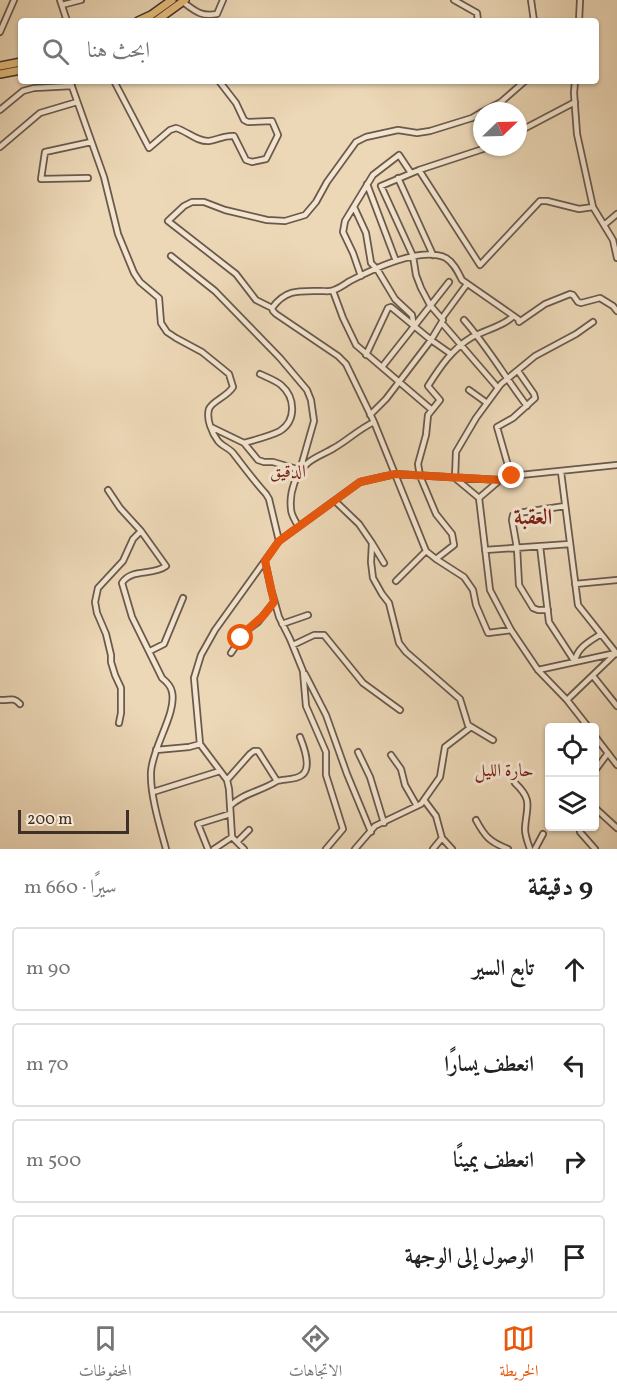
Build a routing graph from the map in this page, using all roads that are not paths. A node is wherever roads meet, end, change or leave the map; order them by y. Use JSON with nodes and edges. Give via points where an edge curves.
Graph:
{"nodes":[{"id":1,"x":15,"y":0,"type":"edge"},
{"id":2,"x":81,"y":0,"type":"edge"},
{"id":3,"x":172,"y":0,"type":"edge"},
{"id":4,"x":223,"y":0,"type":"edge"},
{"id":5,"x":454,"y":0,"type":"edge"},
{"id":6,"x":531,"y":0,"type":"edge"},
{"id":7,"x":580,"y":0,"type":"edge"},
{"id":8,"x":184,"y":1,"type":"edge"},
{"id":9,"x":61,"y":3,"type":"edge"},
{"id":10,"x":66,"y":18,"type":"edge"},
{"id":11,"x":144,"y":18,"type":"edge"},
{"id":12,"x":163,"y":18,"type":"edge"},
{"id":13,"x":478,"y":18,"type":"edge"},
{"id":14,"x":534,"y":18,"type":"edge"},
{"id":15,"x":579,"y":18,"type":"edge"},
{"id":16,"x":0,"y":32,"type":"edge"},
{"id":17,"x":18,"y":63,"type":"edge"},
{"id":18,"x":0,"y":66,"type":"edge"},
{"id":19,"x":18,"y":71,"type":"edge"},
{"id":20,"x":0,"y":74,"type":"edge"},
{"id":21,"x":71,"y":84,"type":"edge"},
{"id":22,"x":116,"y":84,"type":"edge"},
{"id":23,"x":221,"y":84,"type":"edge"},
{"id":24,"x":522,"y":84,"type":"edge"},
{"id":25,"x":575,"y":84,"type":"edge"},
{"id":26,"x":77,"y":102,"type":"junction"},
{"id":27,"x":501,"y":102,"type":"edge"},
{"id":28,"x":575,"y":102,"type":"junction"},
{"id":29,"x":0,"y":110,"type":"edge"},
{"id":30,"x":473,"y":117,"type":"edge"},
{"id":31,"x":527,"y":127,"type":"edge"},
{"id":32,"x":91,"y":142,"type":"junction"},
{"id":33,"x":0,"y":147,"type":"edge"},
{"id":34,"x":473,"y":152,"type":"edge"},
{"id":35,"x":419,"y":170,"type":"junction"},
{"id":36,"x":411,"y":173,"type":"junction"},
{"id":37,"x":88,"y":178,"type":"dead end"},
{"id":38,"x":398,"y":178,"type":"junction"},
{"id":39,"x":367,"y":184,"type":"junction"},
{"id":40,"x":354,"y":207,"type":"junction"},
{"id":41,"x":594,"y":207,"type":"junction"},
{"id":42,"x":617,"y":214,"type":"edge"},
{"id":43,"x":604,"y":225,"type":"junction"},
{"id":44,"x":433,"y":255,"type":"junction"},
{"id":45,"x":171,"y":256,"type":"dead end"},
{"id":46,"x":413,"y":256,"type":"junction"},
{"id":47,"x":617,"y":258,"type":"edge"},
{"id":48,"x":396,"y":261,"type":"junction"},
{"id":49,"x":376,"y":269,"type":"junction"},
{"id":50,"x":361,"y":276,"type":"junction"},
{"id":51,"x":449,"y":282,"type":"dead end"},
{"id":52,"x":467,"y":284,"type":"junction"},
{"id":53,"x":333,"y":291,"type":"junction"},
{"id":54,"x":430,"y":305,"type":"junction"},
{"id":55,"x":272,"y":308,"type":"junction"},
{"id":56,"x":617,"y":311,"type":"edge"},
{"id":57,"x":513,"y":316,"type":"junction"},
{"id":58,"x":464,"y":320,"type":"dead end"},
{"id":59,"x":442,"y":321,"type":"junction"},
{"id":60,"x":593,"y":322,"type":"dead end"},
{"id":61,"x":414,"y":327,"type":"junction"},
{"id":62,"x":477,"y":334,"type":"junction"},
{"id":63,"x":431,"y":340,"type":"junction"},
{"id":64,"x":461,"y":345,"type":"junction"},
{"id":65,"x":451,"y":354,"type":"junction"},
{"id":66,"x":366,"y":355,"type":"junction"},
{"id":67,"x":382,"y":367,"type":"junction"},
{"id":68,"x":518,"y":371,"type":"junction"},
{"id":69,"x":260,"y":374,"type":"dead end"},
{"id":70,"x":507,"y":380,"type":"junction"},
{"id":71,"x":399,"y":382,"type":"junction"},
{"id":72,"x":498,"y":388,"type":"junction"},
{"id":73,"x":469,"y":390,"type":"dead end"},
{"id":74,"x":487,"y":403,"type":"junction"},
{"id":75,"x":527,"y":406,"type":"junction"},
{"id":76,"x":432,"y":410,"type":"junction"},
{"id":77,"x":370,"y":415,"type":"junction"},
{"id":78,"x":374,"y":423,"type":"junction"},
{"id":79,"x":211,"y":427,"type":"junction"},
{"id":80,"x":244,"y":443,"type":"junction"},
{"id":81,"x":617,"y":465,"type":"edge"},
{"id":82,"x":300,"y":470,"type":"junction"},
{"id":83,"x":561,"y":472,"type":"junction"},
{"id":84,"x":395,"y":474,"type":"junction"},
{"id":85,"x":420,"y":476,"type":"junction"},
{"id":86,"x":512,"y":476,"type":"junction"},
{"id":87,"x":455,"y":478,"type":"junction"},
{"id":88,"x":500,"y":480,"type":"junction"},
{"id":89,"x":108,"y":490,"type":"dead end"},
{"id":90,"x":479,"y":498,"type":"junction"},
{"id":91,"x":334,"y":501,"type":"junction"},
{"id":92,"x":565,"y":506,"type":"junction"},
{"id":93,"x":298,"y":526,"type":"junction"},
{"id":94,"x":141,"y":531,"type":"junction"},
{"id":95,"x":279,"y":541,"type":"junction"},
{"id":96,"x":372,"y":543,"type":"junction"},
{"id":97,"x":570,"y":544,"type":"junction"},
{"id":98,"x":540,"y":546,"type":"junction"},
{"id":99,"x":517,"y":548,"type":"junction"},
{"id":100,"x":485,"y":550,"type":"junction"},
{"id":101,"x":426,"y":551,"type":"junction"},
{"id":102,"x":436,"y":559,"type":"junction"},
{"id":103,"x":265,"y":561,"type":"junction"},
{"id":104,"x":384,"y":564,"type":"dead end"},
{"id":105,"x":617,"y":580,"type":"edge"},
{"id":106,"x":396,"y":581,"type":"dead end"},
{"id":107,"x":575,"y":584,"type":"junction"},
{"id":108,"x":183,"y":598,"type":"dead end"},
{"id":109,"x":274,"y":602,"type":"junction"},
{"id":110,"x":548,"y":610,"type":"junction"},
{"id":111,"x":308,"y":615,"type":"dead end"},
{"id":112,"x":282,"y":624,"type":"junction"},
{"id":113,"x":511,"y":630,"type":"junction"},
{"id":114,"x":601,"y":634,"type":"junction"},
{"id":115,"x":292,"y":645,"type":"junction"},
{"id":116,"x":150,"y":651,"type":"junction"},
{"id":117,"x":231,"y":653,"type":"dead end"},
{"id":118,"x":617,"y":653,"type":"edge"},
{"id":119,"x":575,"y":662,"type":"junction"},
{"id":120,"x":538,"y":670,"type":"junction"},
{"id":121,"x":303,"y":671,"type":"junction"},
{"id":122,"x":593,"y":676,"type":"junction"},
{"id":123,"x":0,"y":700,"type":"edge"},
{"id":124,"x":567,"y":700,"type":"junction"},
{"id":125,"x":20,"y":704,"type":"dead end"},
{"id":126,"x":617,"y":706,"type":"edge"},
{"id":127,"x":400,"y":710,"type":"dead end"},
{"id":128,"x":119,"y":723,"type":"dead end"},
{"id":129,"x":586,"y":723,"type":"edge"},
{"id":130,"x":471,"y":727,"type":"junction"},
{"id":131,"x":300,"y":737,"type":"dead end"},
{"id":132,"x":493,"y":740,"type":"dead end"},
{"id":133,"x":599,"y":741,"type":"edge"},
{"id":134,"x":200,"y":744,"type":"junction"},
{"id":135,"x":156,"y":750,"type":"junction"},
{"id":136,"x":358,"y":752,"type":"dead end"},
{"id":137,"x":608,"y":753,"type":"junction"},
{"id":138,"x":391,"y":755,"type":"dead end"},
{"id":139,"x":599,"y":765,"type":"edge"},
{"id":140,"x":617,"y":765,"type":"edge"},
{"id":141,"x":220,"y":771,"type":"junction"},
{"id":142,"x":227,"y":780,"type":"junction"},
{"id":143,"x":277,"y":781,"type":"junction"},
{"id":144,"x":515,"y":783,"type":"dead end"},
{"id":145,"x":153,"y":792,"type":"junction"},
{"id":146,"x":424,"y":800,"type":"junction"},
{"id":147,"x":230,"y":806,"type":"junction"},
{"id":148,"x":417,"y":806,"type":"junction"},
{"id":149,"x":599,"y":812,"type":"edge"},
{"id":150,"x":231,"y":814,"type":"junction"},
{"id":151,"x":476,"y":820,"type":"dead end"},
{"id":152,"x":384,"y":823,"type":"junction"},
{"id":153,"x":617,"y":828,"type":"edge"},
{"id":154,"x":249,"y":830,"type":"dead end"},
{"id":155,"x":371,"y":831,"type":"junction"},
{"id":156,"x":580,"y":831,"type":"edge"},
{"id":157,"x":543,"y":834,"type":"dead end"},
{"id":158,"x":232,"y":837,"type":"junction"},
{"id":159,"x":442,"y":838,"type":"junction"},
{"id":160,"x":237,"y":842,"type":"junction"},
{"id":161,"x":166,"y":849,"type":"edge"},
{"id":162,"x":208,"y":849,"type":"edge"},
{"id":163,"x":214,"y":849,"type":"edge"},
{"id":164,"x":244,"y":849,"type":"edge"},
{"id":165,"x":326,"y":849,"type":"edge"},
{"id":166,"x":355,"y":849,"type":"edge"},
{"id":167,"x":433,"y":849,"type":"edge"},
{"id":168,"x":452,"y":849,"type":"edge"},
{"id":169,"x":508,"y":849,"type":"edge"},
{"id":170,"x":530,"y":849,"type":"edge"},
{"id":171,"x":535,"y":849,"type":"edge"},
{"id":172,"x":595,"y":849,"type":"edge"}],
"edges":[{"from":1,"to":16,"type":"street"},
{"from":2,"to":9,"type":"street"},
{"from":3,"to":11,"type":"main road"},
{"from":4,"to":8,"type":"street","via":[[217,14],[208,16],[198,14]]},
{"from":5,"to":13,"type":"street","via":[[477,13]]},
{"from":6,"to":14,"type":"street"},
{"from":7,"to":15,"type":"street"},
{"from":8,"to":12,"type":"main road"},
{"from":9,"to":10,"type":"street"},
{"from":17,"to":18,"type":"main road"},
{"from":19,"to":20,"type":"main road"},
{"from":21,"to":26,"type":"street"},
{"from":21,"to":29,"type":"street","via":[[23,91]]},
{"from":22,"to":23,"type":"street","via":[[149,148],[176,128],[199,140],[234,136],[246,160],[266,159],[278,135],[272,121],[244,120]]},
{"from":24,"to":27,"type":"street"},
{"from":25,"to":28,"type":"street"},
{"from":26,"to":32,"type":"street"},
{"from":26,"to":33,"type":"street","via":[[40,113]]},
{"from":28,"to":31,"type":"street"},
{"from":28,"to":41,"type":"street","via":[[577,134]]},
{"from":30,"to":55,"type":"street","via":[[430,131],[398,130],[356,142],[304,215],[285,221],[267,220],[192,202],[168,221],[236,274],[256,300]]},
{"from":32,"to":37,"type":"street","via":[[45,152],[41,179]]},
{"from":32,"to":79,"type":"street","via":[[118,234],[134,273],[159,298],[161,323],[167,332],[202,352],[229,374],[233,387],[229,394],[209,408]]},
{"from":34,"to":35,"type":"street"},
{"from":35,"to":36,"type":"street"},
{"from":35,"to":41,"type":"street","via":[[480,265],[540,201],[579,209]]},
{"from":36,"to":38,"type":"street"},
{"from":36,"to":39,"type":"street","via":[[399,155]]},
{"from":38,"to":44,"type":"street"},
{"from":38,"to":46,"type":"street","via":[[382,188]]},
{"from":39,"to":40,"type":"street"},
{"from":39,"to":48,"type":"street"},
{"from":40,"to":49,"type":"street"},
{"from":40,"to":50,"type":"street","via":[[343,232]]},
{"from":41,"to":43,"type":"street"},
{"from":42,"to":43,"type":"street"},
{"from":43,"to":47,"type":"street"},
{"from":44,"to":46,"type":"street"},
{"from":44,"to":52,"type":"street","via":[[448,260]]},
{"from":45,"to":82,"type":"street","via":[[215,291],[307,390],[314,421]]},
{"from":46,"to":48,"type":"street"},
{"from":46,"to":54,"type":"street","via":[[416,274]]},
{"from":48,"to":49,"type":"street"},
{"from":49,"to":50,"type":"street"},
{"from":49,"to":61,"type":"street","via":[[394,299],[412,315]]},
{"from":50,"to":53,"type":"street"},
{"from":51,"to":54,"type":"street"},
{"from":52,"to":57,"type":"street"},
{"from":52,"to":59,"type":"street"},
{"from":53,"to":55,"type":"street","via":[[294,291]]},
{"from":53,"to":66,"type":"street","via":[[351,336]]},
{"from":54,"to":59,"type":"street"},
{"from":54,"to":61,"type":"street"},
{"from":55,"to":77,"type":"street","via":[[343,360]]},
{"from":56,"to":57,"type":"street","via":[[600,298],[581,303],[572,294],[544,304],[519,322]]},
{"from":57,"to":62,"type":"street"},
{"from":58,"to":62,"type":"street"},
{"from":59,"to":63,"type":"street"},
{"from":59,"to":64,"type":"street"},
{"from":60,"to":68,"type":"street","via":[[535,356]]},
{"from":61,"to":63,"type":"street"},
{"from":61,"to":66,"type":"street","via":[[388,308]]},
{"from":61,"to":67,"type":"street"},
{"from":62,"to":64,"type":"street"},
{"from":62,"to":70,"type":"street"},
{"from":63,"to":65,"type":"street"},
{"from":63,"to":71,"type":"street"},
{"from":64,"to":65,"type":"street"},
{"from":64,"to":72,"type":"street"},
{"from":65,"to":76,"type":"street","via":[[428,386],[440,400]]},
{"from":66,"to":67,"type":"street"},
{"from":67,"to":71,"type":"street"},
{"from":68,"to":70,"type":"street"},
{"from":68,"to":75,"type":"street","via":[[534,394]]},
{"from":69,"to":80,"type":"street","via":[[288,393],[293,414],[280,431]]},
{"from":70,"to":72,"type":"street"},
{"from":70,"to":75,"type":"street"},
{"from":71,"to":76,"type":"street"},
{"from":71,"to":77,"type":"street"},
{"from":72,"to":74,"type":"street"},
{"from":73,"to":74,"type":"street"},
{"from":74,"to":87,"type":"street","via":[[456,452]]},
{"from":75,"to":86,"type":"street","via":[[497,427]]},
{"from":76,"to":85,"type":"street","via":[[418,464]]},
{"from":77,"to":78,"type":"street"},
{"from":78,"to":82,"type":"street"},
{"from":78,"to":84,"type":"street"},
{"from":79,"to":80,"type":"street"},
{"from":79,"to":95,"type":"street","via":[[219,442],[269,499]]},
{"from":80,"to":82,"type":"street","via":[[258,460]]},
{"from":81,"to":83,"type":"street"},
{"from":82,"to":93,"type":"street","via":[[291,505]]},
{"from":83,"to":86,"type":"street"},
{"from":83,"to":92,"type":"street"},
{"from":84,"to":85,"type":"street"},
{"from":84,"to":91,"type":"street","via":[[360,482]]},
{"from":84,"to":101,"type":"street"},
{"from":85,"to":87,"type":"street"},
{"from":85,"to":102,"type":"street","via":[[436,514],[452,534],[454,545]]},
{"from":86,"to":88,"type":"street"},
{"from":87,"to":88,"type":"street"},
{"from":87,"to":90,"type":"street"},
{"from":88,"to":90,"type":"street"},
{"from":89,"to":94,"type":"street"},
{"from":90,"to":100,"type":"street"},
{"from":91,"to":93,"type":"street"},
{"from":91,"to":96,"type":"street","via":[[359,524]]},
{"from":92,"to":97,"type":"street"},
{"from":92,"to":99,"type":"street","via":[[515,513],[512,520]]},
{"from":93,"to":95,"type":"street"},
{"from":94,"to":116,"type":"street","via":[[166,567],[130,575],[122,583],[132,617]]},
{"from":94,"to":128,"type":"street","via":[[123,561],[98,588],[95,602],[111,663],[122,688]]},
{"from":95,"to":103,"type":"street"},
{"from":96,"to":104,"type":"street"},
{"from":96,"to":130,"type":"street","via":[[373,578],[389,603],[399,643],[460,699]]},
{"from":97,"to":98,"type":"street"},
{"from":97,"to":107,"type":"street"},
{"from":98,"to":99,"type":"street"},
{"from":98,"to":110,"type":"street"},
{"from":99,"to":100,"type":"street"},
{"from":99,"to":110,"type":"street","via":[[522,590],[533,608]]},
{"from":100,"to":113,"type":"street","via":[[490,590]]},
{"from":101,"to":102,"type":"street"},
{"from":101,"to":106,"type":"street"},
{"from":102,"to":113,"type":"street","via":[[470,584],[488,633]]},
{"from":103,"to":109,"type":"street"},
{"from":103,"to":134,"type":"street","via":[[201,655],[194,678]]},
{"from":105,"to":107,"type":"street"},
{"from":107,"to":114,"type":"street","via":[[578,605]]},
{"from":108,"to":116,"type":"street","via":[[164,644]]},
{"from":109,"to":112,"type":"street"},
{"from":109,"to":117,"type":"street"},
{"from":110,"to":119,"type":"street","via":[[549,622]]},
{"from":111,"to":112,"type":"street"},
{"from":112,"to":115,"type":"street"},
{"from":113,"to":120,"type":"street"},
{"from":114,"to":118,"type":"street"},
{"from":114,"to":119,"type":"street","via":[[582,647]]},
{"from":115,"to":121,"type":"street"},
{"from":115,"to":127,"type":"street","via":[[324,635],[363,683]]},
{"from":116,"to":135,"type":"street","via":[[172,691],[172,705]]},
{"from":118,"to":119,"type":"street"},
{"from":118,"to":122,"type":"street"},
{"from":119,"to":120,"type":"street"},
{"from":120,"to":124,"type":"street"},
{"from":121,"to":155,"type":"street","via":[[326,715]]},
{"from":121,"to":165,"type":"street","via":[[306,706],[326,752],[326,775],[343,829]]},
{"from":122,"to":124,"type":"street"},
{"from":122,"to":126,"type":"street"},
{"from":123,"to":125,"type":"street","via":[[12,698]]},
{"from":124,"to":129,"type":"street"},
{"from":130,"to":132,"type":"street"},
{"from":130,"to":146,"type":"street","via":[[445,747],[440,777]]},
{"from":131,"to":143,"type":"street","via":[[305,750],[303,774]]},
{"from":133,"to":137,"type":"street"},
{"from":134,"to":135,"type":"street"},
{"from":134,"to":141,"type":"street"},
{"from":135,"to":145,"type":"street","via":[[152,760]]},
{"from":136,"to":152,"type":"street"},
{"from":137,"to":139,"type":"street"},
{"from":137,"to":140,"type":"street"},
{"from":138,"to":148,"type":"street"},
{"from":141,"to":142,"type":"street"},
{"from":141,"to":145,"type":"street"},
{"from":142,"to":143,"type":"street","via":[[250,754],[258,751]]},
{"from":142,"to":147,"type":"street"},
{"from":143,"to":147,"type":"street","via":[[240,797]]},
{"from":144,"to":170,"type":"street","via":[[527,800],[525,832]]},
{"from":145,"to":161,"type":"street"},
{"from":146,"to":148,"type":"street"},
{"from":146,"to":159,"type":"street","via":[[436,816]]},
{"from":147,"to":150,"type":"street"},
{"from":148,"to":152,"type":"street"},
{"from":149,"to":153,"type":"street"},
{"from":150,"to":158,"type":"street"},
{"from":150,"to":162,"type":"street","via":[[198,824]]},
{"from":151,"to":169,"type":"street","via":[[491,842]]},
{"from":152,"to":155,"type":"street"},
{"from":154,"to":160,"type":"street"},
{"from":155,"to":166,"type":"street"},
{"from":156,"to":172,"type":"street"},
{"from":157,"to":171,"type":"street"},
{"from":158,"to":160,"type":"street"},
{"from":158,"to":163,"type":"street"},
{"from":159,"to":167,"type":"street"},
{"from":159,"to":168,"type":"street"},
{"from":160,"to":164,"type":"street"}]}
